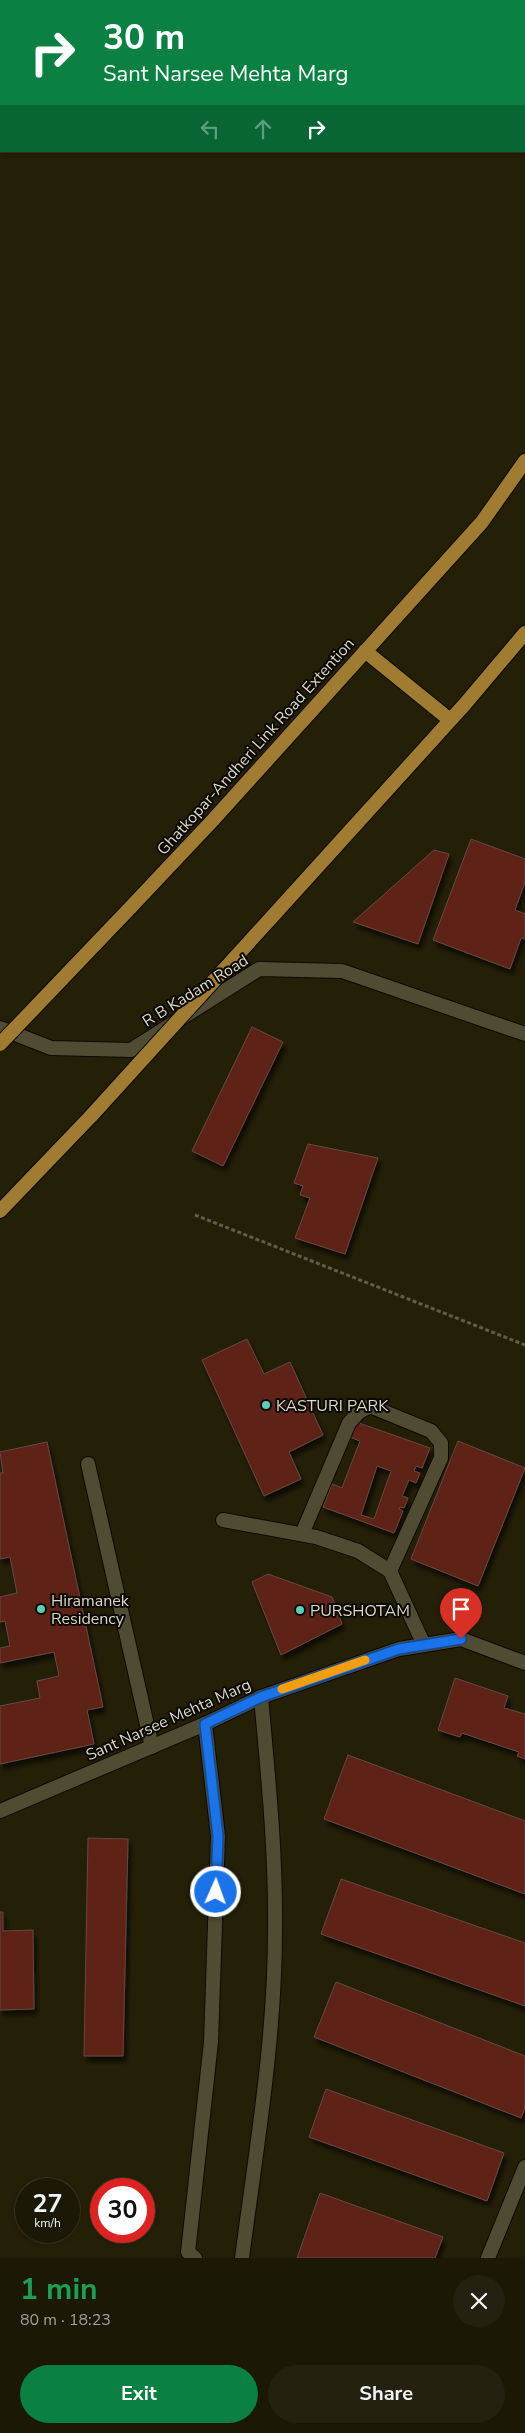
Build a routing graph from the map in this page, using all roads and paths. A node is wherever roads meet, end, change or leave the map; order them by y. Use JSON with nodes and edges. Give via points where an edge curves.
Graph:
{"nodes":[{"id":1,"x":525,"y":461,"type":"edge"},
{"id":2,"x":525,"y":633,"type":"edge"},
{"id":3,"x":365,"y":651,"type":"junction"},
{"id":4,"x":450,"y":720,"type":"junction"},
{"id":5,"x":0,"y":1028,"type":"edge"},
{"id":6,"x":525,"y":1034,"type":"edge"},
{"id":7,"x":0,"y":1044,"type":"edge"},
{"id":8,"x":0,"y":1211,"type":"edge"},
{"id":9,"x":194,"y":1216,"type":"dead end"},
{"id":10,"x":525,"y":1345,"type":"edge"},
{"id":11,"x":88,"y":1464,"type":"dead end"},
{"id":12,"x":223,"y":1520,"type":"dead end"},
{"id":13,"x":302,"y":1534,"type":"junction"},
{"id":14,"x":390,"y":1571,"type":"junction"},
{"id":15,"x":424,"y":1645,"type":"junction"},
{"id":16,"x":525,"y":1664,"type":"edge"},
{"id":17,"x":261,"y":1697,"type":"junction"},
{"id":18,"x":205,"y":1724,"type":"junction"},
{"id":19,"x":152,"y":1747,"type":"junction"},
{"id":20,"x":0,"y":1812,"type":"edge"},
{"id":21,"x":525,"y":2166,"type":"edge"},
{"id":22,"x":196,"y":2258,"type":"edge"},
{"id":23,"x":242,"y":2258,"type":"edge"},
{"id":24,"x":488,"y":2258,"type":"edge"}],
"edges":[{"from":1,"to":3,"type":"main road","name":"Ghatkopar-Andheri Link Road Extention","via":[[482,522]]},
{"from":2,"to":4,"type":"main road"},
{"from":3,"to":4,"type":"main road"},
{"from":3,"to":7,"type":"main road","name":"Ghatkopar-Andheri Link Road Extention","bridge":true,"via":[[213,820]]},
{"from":4,"to":8,"type":"main road","bridge":true,"via":[[92,1115]]},
{"from":5,"to":6,"type":"street","name":"R B Kadam Road","via":[[51,1048],[130,1050],[259,969],[342,971]]},
{"from":9,"to":10,"type":"path"},
{"from":11,"to":19,"type":"street"},
{"from":12,"to":13,"type":"street"},
{"from":13,"to":14,"type":"street","via":[[358,1551]]},
{"from":13,"to":14,"type":"street","via":[[349,1423],[359,1412],[370,1406],[431,1431],[441,1443],[441,1458]]},
{"from":14,"to":15,"type":"street"},
{"from":15,"to":16,"type":"street","name":"Sant Narsee Mehta Marg","via":[[461,1639]]},
{"from":15,"to":17,"type":"street","name":"Sant Narsee Mehta Marg","via":[[399,1649]]},
{"from":17,"to":18,"type":"street","name":"Sant Narsee Mehta Marg"},
{"from":17,"to":23,"type":"street","via":[[273,1825],[276,1932],[269,2039]]},
{"from":18,"to":19,"type":"street","name":"Sant Narsee Mehta Marg"},
{"from":18,"to":22,"type":"street","via":[[218,1836],[211,2042],[188,2252]]},
{"from":19,"to":20,"type":"street","name":"Sant Narsee Mehta Marg"},
{"from":21,"to":24,"type":"street"}]}
